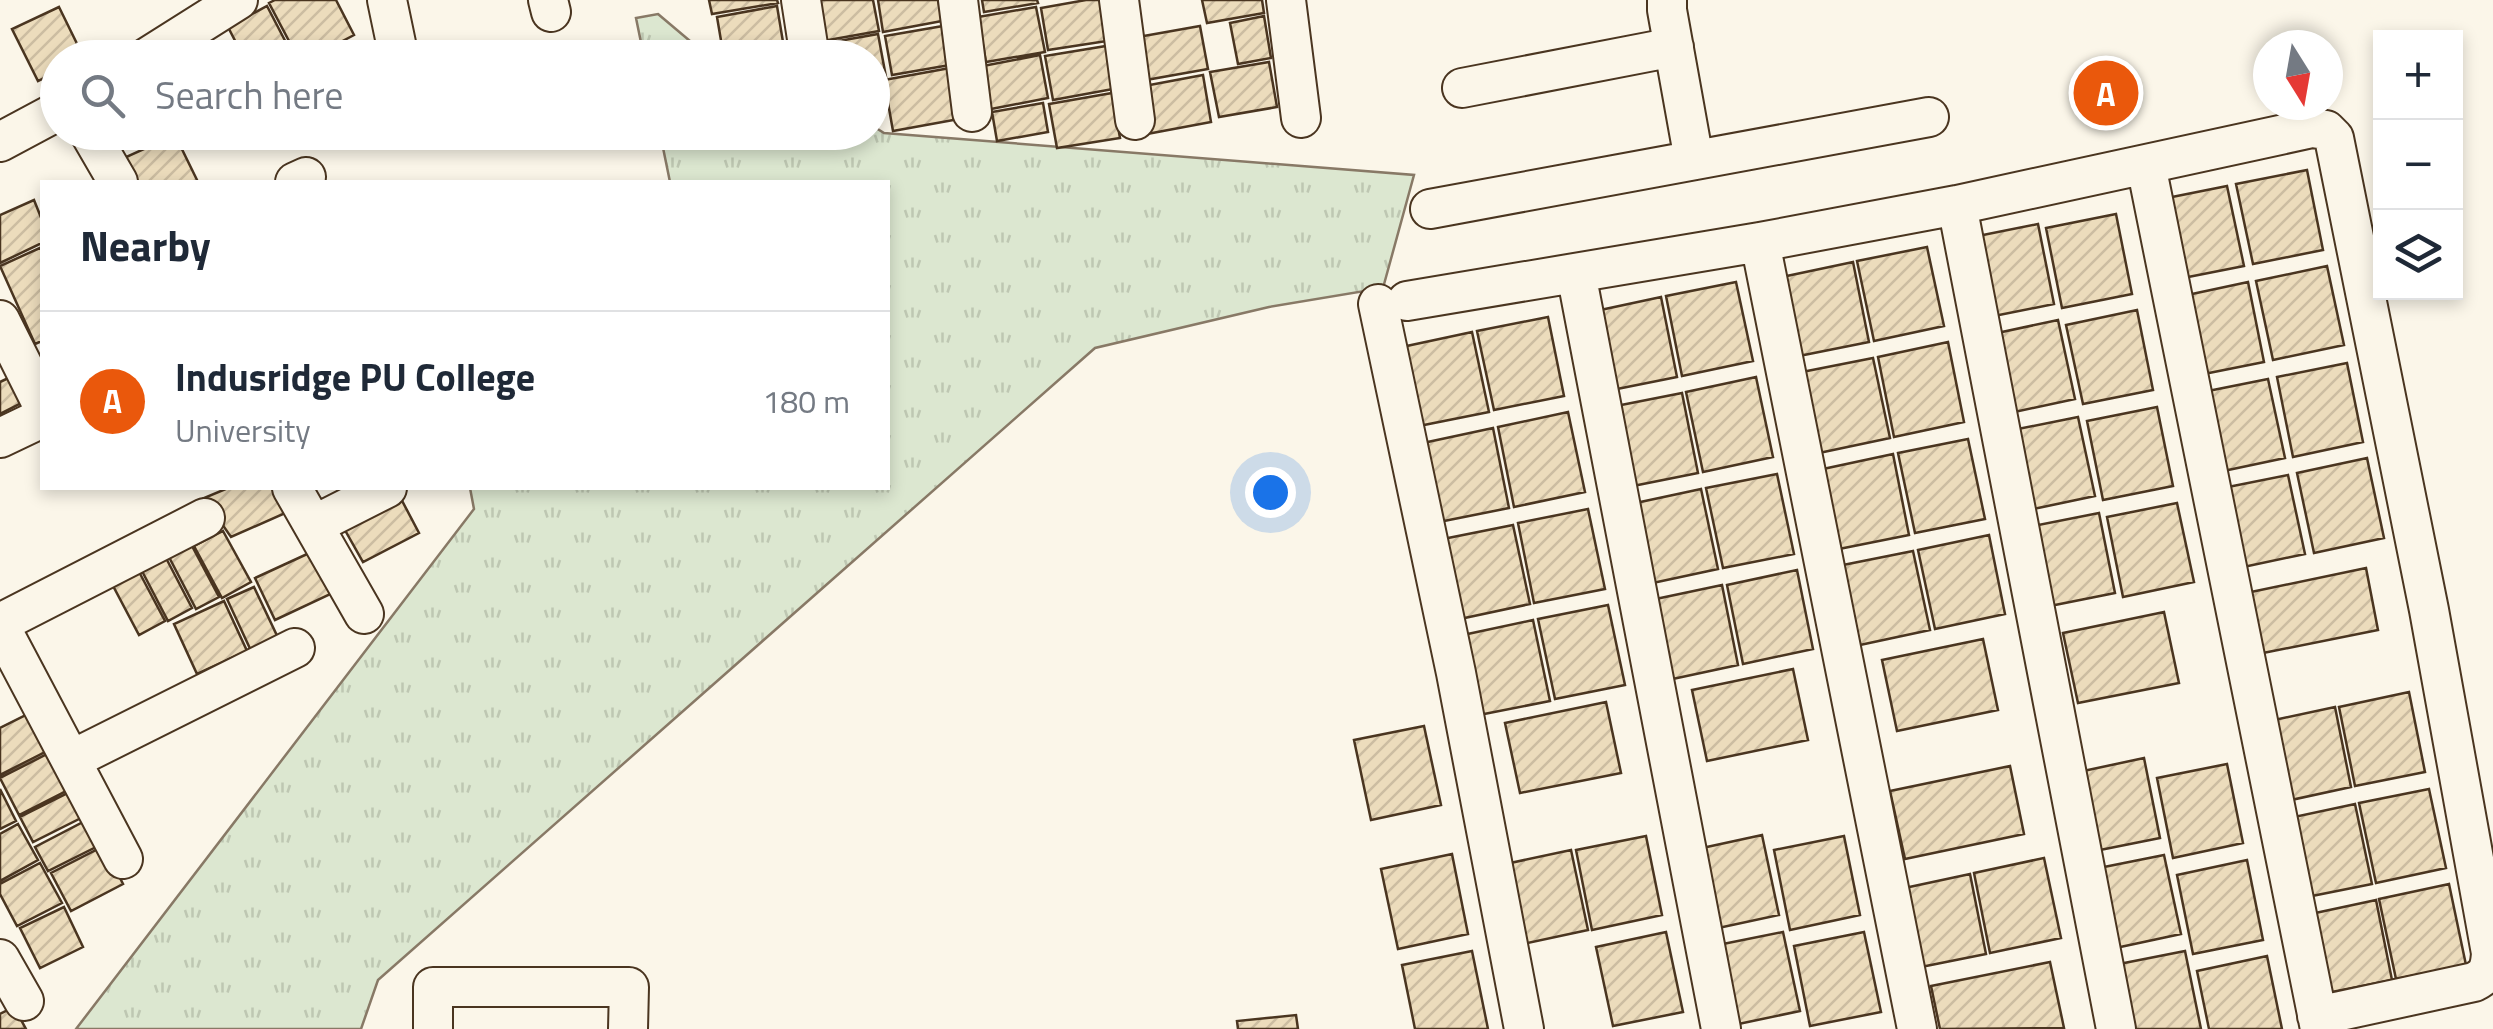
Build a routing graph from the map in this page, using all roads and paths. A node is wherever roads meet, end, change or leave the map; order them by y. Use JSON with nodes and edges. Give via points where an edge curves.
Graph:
{"nodes":[{"id":1,"x":238,"y":0,"type":"edge"},
{"id":2,"x":387,"y":0,"type":"edge"},
{"id":3,"x":801,"y":0,"type":"edge"},
{"id":4,"x":958,"y":0,"type":"edge"},
{"id":5,"x":1120,"y":0,"type":"edge"},
{"id":6,"x":1286,"y":0,"type":"edge"},
{"id":7,"x":1667,"y":0,"type":"edge"},
{"id":8,"x":175,"y":40,"type":"edge"},
{"id":9,"x":395,"y":40,"type":"edge"},
{"id":10,"x":807,"y":40,"type":"edge"},
{"id":11,"x":1674,"y":47,"type":"junction"},
{"id":12,"x":1462,"y":88,"type":"dead end"},
{"id":13,"x":972,"y":112,"type":"dead end"},
{"id":14,"x":1930,"y":117,"type":"dead end"},
{"id":15,"x":1301,"y":118,"type":"dead end"},
{"id":16,"x":1135,"y":120,"type":"dead end"},
{"id":17,"x":40,"y":121,"type":"edge"},
{"id":18,"x":0,"y":142,"type":"edge"},
{"id":19,"x":99,"y":150,"type":"edge"},
{"id":20,"x":1694,"y":160,"type":"junction"},
{"id":21,"x":2146,"y":165,"type":"junction"},
{"id":22,"x":117,"y":180,"type":"edge"},
{"id":23,"x":1956,"y":205,"type":"junction"},
{"id":24,"x":1430,"y":209,"type":"dead end"},
{"id":25,"x":1760,"y":242,"type":"junction"},
{"id":26,"x":1576,"y":273,"type":"junction"},
{"id":27,"x":0,"y":320,"type":"edge"},
{"id":28,"x":40,"y":400,"type":"edge"},
{"id":29,"x":40,"y":419,"type":"edge"},
{"id":30,"x":0,"y":438,"type":"edge"},
{"id":31,"x":293,"y":490,"type":"edge"},
{"id":32,"x":383,"y":490,"type":"edge"},
{"id":33,"x":205,"y":518,"type":"dead end"},
{"id":34,"x":314,"y":525,"type":"junction"},
{"id":35,"x":364,"y":614,"type":"dead end"},
{"id":36,"x":0,"y":624,"type":"edge"},
{"id":37,"x":295,"y":648,"type":"dead end"},
{"id":38,"x":71,"y":760,"type":"junction"},
{"id":39,"x":123,"y":859,"type":"dead end"},
{"id":40,"x":0,"y":958,"type":"edge"},
{"id":41,"x":24,"y":1001,"type":"dead end"},
{"id":42,"x":2318,"y":1022,"type":"edge"},
{"id":43,"x":433,"y":1029,"type":"edge"},
{"id":44,"x":628,"y":1029,"type":"edge"},
{"id":45,"x":1524,"y":1029,"type":"edge"},
{"id":46,"x":1721,"y":1029,"type":"edge"},
{"id":47,"x":1917,"y":1029,"type":"edge"},
{"id":48,"x":2116,"y":1029,"type":"edge"}],
"edges":[{"from":1,"to":8,"type":"street"},
{"from":2,"to":9,"type":"street"},
{"from":3,"to":10,"type":"street"},
{"from":4,"to":13,"type":"street"},
{"from":5,"to":16,"type":"street"},
{"from":6,"to":15,"type":"street"},
{"from":7,"to":11,"type":"street"},
{"from":11,"to":12,"type":"street"},
{"from":11,"to":20,"type":"street"},
{"from":14,"to":20,"type":"street"},
{"from":17,"to":18,"type":"street"},
{"from":19,"to":22,"type":"street"},
{"from":20,"to":24,"type":"street"},
{"from":21,"to":23,"type":"street"},
{"from":21,"to":42,"type":"street"},
{"from":21,"to":42,"type":"street","via":[[2312,128],[2334,138],[2399,459],[2490,967],[2474,982]]},
{"from":23,"to":25,"type":"street"},
{"from":23,"to":48,"type":"street"},
{"from":25,"to":26,"type":"street"},
{"from":25,"to":47,"type":"street"},
{"from":26,"to":45,"type":"street","via":[[1393,302]]},
{"from":26,"to":46,"type":"street"},
{"from":27,"to":28,"type":"street"},
{"from":29,"to":30,"type":"street"},
{"from":31,"to":34,"type":"street"},
{"from":32,"to":34,"type":"street"},
{"from":33,"to":36,"type":"street"},
{"from":34,"to":35,"type":"street"},
{"from":36,"to":38,"type":"street"},
{"from":37,"to":38,"type":"street"},
{"from":38,"to":39,"type":"street"},
{"from":40,"to":41,"type":"street"},
{"from":43,"to":44,"type":"street","via":[[433,987],[531,987],[628,988]]}]}
